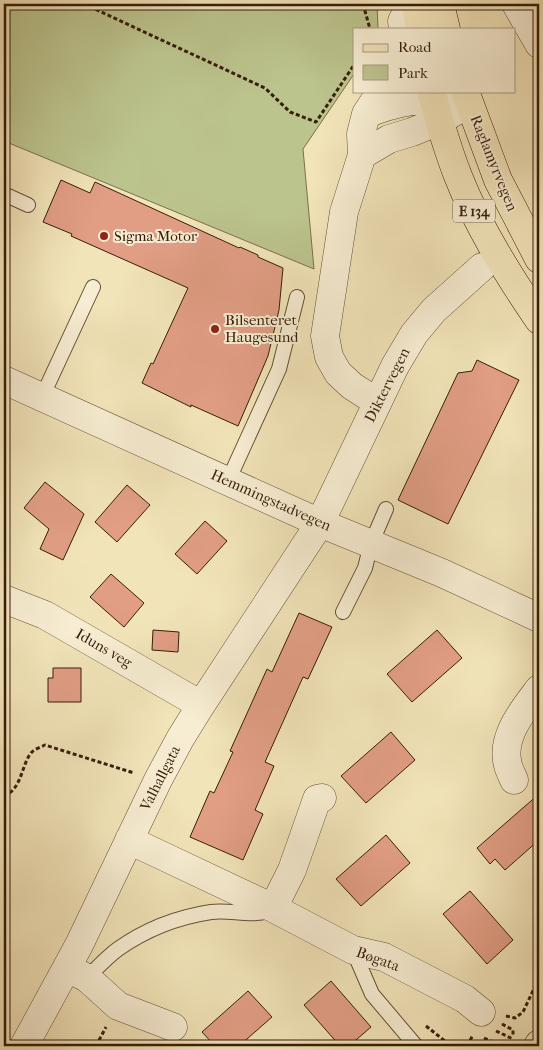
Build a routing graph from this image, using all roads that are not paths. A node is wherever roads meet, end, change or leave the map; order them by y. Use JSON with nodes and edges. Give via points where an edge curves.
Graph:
{"nodes":[{"id":1,"x":412,"y":4,"type":"edge"},
{"id":2,"x":416,"y":4,"type":"edge"},
{"id":3,"x":440,"y":4,"type":"edge"},
{"id":4,"x":516,"y":4,"type":"edge"},
{"id":5,"x":403,"y":28,"type":"edge"},
{"id":6,"x":420,"y":28,"type":"edge"},
{"id":7,"x":446,"y":28,"type":"edge"},
{"id":8,"x":539,"y":44,"type":"edge"},
{"id":9,"x":380,"y":92,"type":"edge"},
{"id":10,"x":467,"y":97,"type":"edge"},
{"id":11,"x":435,"y":103,"type":"edge"},
{"id":12,"x":366,"y":114,"type":"junction"},
{"id":13,"x":362,"y":154,"type":"junction"},
{"id":14,"x":4,"y":194,"type":"edge"},
{"id":15,"x":28,"y":205,"type":"dead end"},
{"id":16,"x":539,"y":259,"type":"edge"},
{"id":17,"x":482,"y":267,"type":"tunnel mouth"},
{"id":18,"x":93,"y":287,"type":"dead end"},
{"id":19,"x":297,"y":297,"type":"dead end"},
{"id":20,"x":539,"y":320,"type":"edge"},
{"id":21,"x":4,"y":380,"type":"edge"},
{"id":22,"x":42,"y":397,"type":"junction"},
{"id":23,"x":377,"y":402,"type":"junction"},
{"id":24,"x":228,"y":481,"type":"junction"},
{"id":25,"x":386,"y":509,"type":"dead end"},
{"id":26,"x":320,"y":523,"type":"junction"},
{"id":27,"x":371,"y":544,"type":"junction"},
{"id":28,"x":4,"y":599,"type":"edge"},
{"id":29,"x":343,"y":612,"type":"dead end"},
{"id":30,"x":539,"y":618,"type":"edge"},
{"id":31,"x":539,"y":689,"type":"edge"},
{"id":32,"x":201,"y":705,"type":"junction"},
{"id":33,"x":514,"y":780,"type":"dead end"},
{"id":34,"x":322,"y":798,"type":"dead end"},
{"id":35,"x":129,"y":840,"type":"junction"},
{"id":36,"x":273,"y":908,"type":"junction"},
{"id":37,"x":353,"y":950,"type":"junction"},
{"id":38,"x":77,"y":973,"type":"junction"},
{"id":39,"x":473,"y":1006,"type":"road end"},
{"id":40,"x":173,"y":1027,"type":"dead end"},
{"id":41,"x":24,"y":1046,"type":"edge"},
{"id":42,"x":416,"y":1046,"type":"edge"}],
"edges":[{"from":1,"to":5,"type":"street","via":[[402,21]]},
{"from":2,"to":6,"type":"highway"},
{"from":3,"to":7,"type":"highway"},
{"from":4,"to":8,"type":"street"},
{"from":9,"to":12,"type":"street"},
{"from":10,"to":11,"type":"street"},
{"from":10,"to":16,"type":"highway","name":"Raglamyrvegen","number":"E 134","via":[[498,180]]},
{"from":11,"to":12,"type":"street","via":[[390,104]]},
{"from":11,"to":13,"type":"street","via":[[412,132],[389,139]]},
{"from":11,"to":20,"type":"highway","number":"E 134","via":[[458,177],[478,219]]},
{"from":12,"to":13,"type":"street","via":[[361,134]]},
{"from":13,"to":23,"type":"street","via":[[344,212],[325,336],[329,357],[338,373]]},
{"from":14,"to":15,"type":"lane"},
{"from":17,"to":23,"type":"street","name":"Diktervegen","via":[[434,310],[414,334]]},
{"from":18,"to":22,"type":"lane"},
{"from":19,"to":24,"type":"lane","via":[[279,369]]},
{"from":21,"to":22,"type":"street","name":"Hemmingstadvegen"},
{"from":22,"to":24,"type":"street","name":"Hemmingstadvegen"},
{"from":23,"to":26,"type":"street","name":"Diktervegen"},
{"from":24,"to":26,"type":"street","name":"Hemmingstadvegen"},
{"from":25,"to":27,"type":"lane"},
{"from":26,"to":27,"type":"street","name":"Hemmingstadvegen"},
{"from":26,"to":32,"type":"street","name":"Valhallgata"},
{"from":27,"to":29,"type":"lane","via":[[365,568]]},
{"from":27,"to":30,"type":"street","name":"Hemmingstadvegen"},
{"from":28,"to":32,"type":"street","name":"Iduns veg","via":[[52,619]]},
{"from":31,"to":33,"type":"street","via":[[512,729],[508,764]]},
{"from":32,"to":35,"type":"street","name":"Valhallgata","via":[[158,780]]},
{"from":34,"to":36,"type":"street","via":[[317,799],[292,870]]},
{"from":35,"to":36,"type":"street","name":"Bøgata"},
{"from":35,"to":38,"type":"street","name":"Valhallgata"},
{"from":36,"to":37,"type":"street","name":"Bøgata"},
{"from":36,"to":38,"type":"lane","via":[[254,913],[211,912],[156,928]]},
{"from":37,"to":39,"type":"street","name":"Bøgata","via":[[384,957]]},
{"from":37,"to":42,"type":"lane","via":[[372,994]]},
{"from":38,"to":40,"type":"street","via":[[118,1006]]},
{"from":38,"to":41,"type":"street","name":"Valhallgata"}]}
